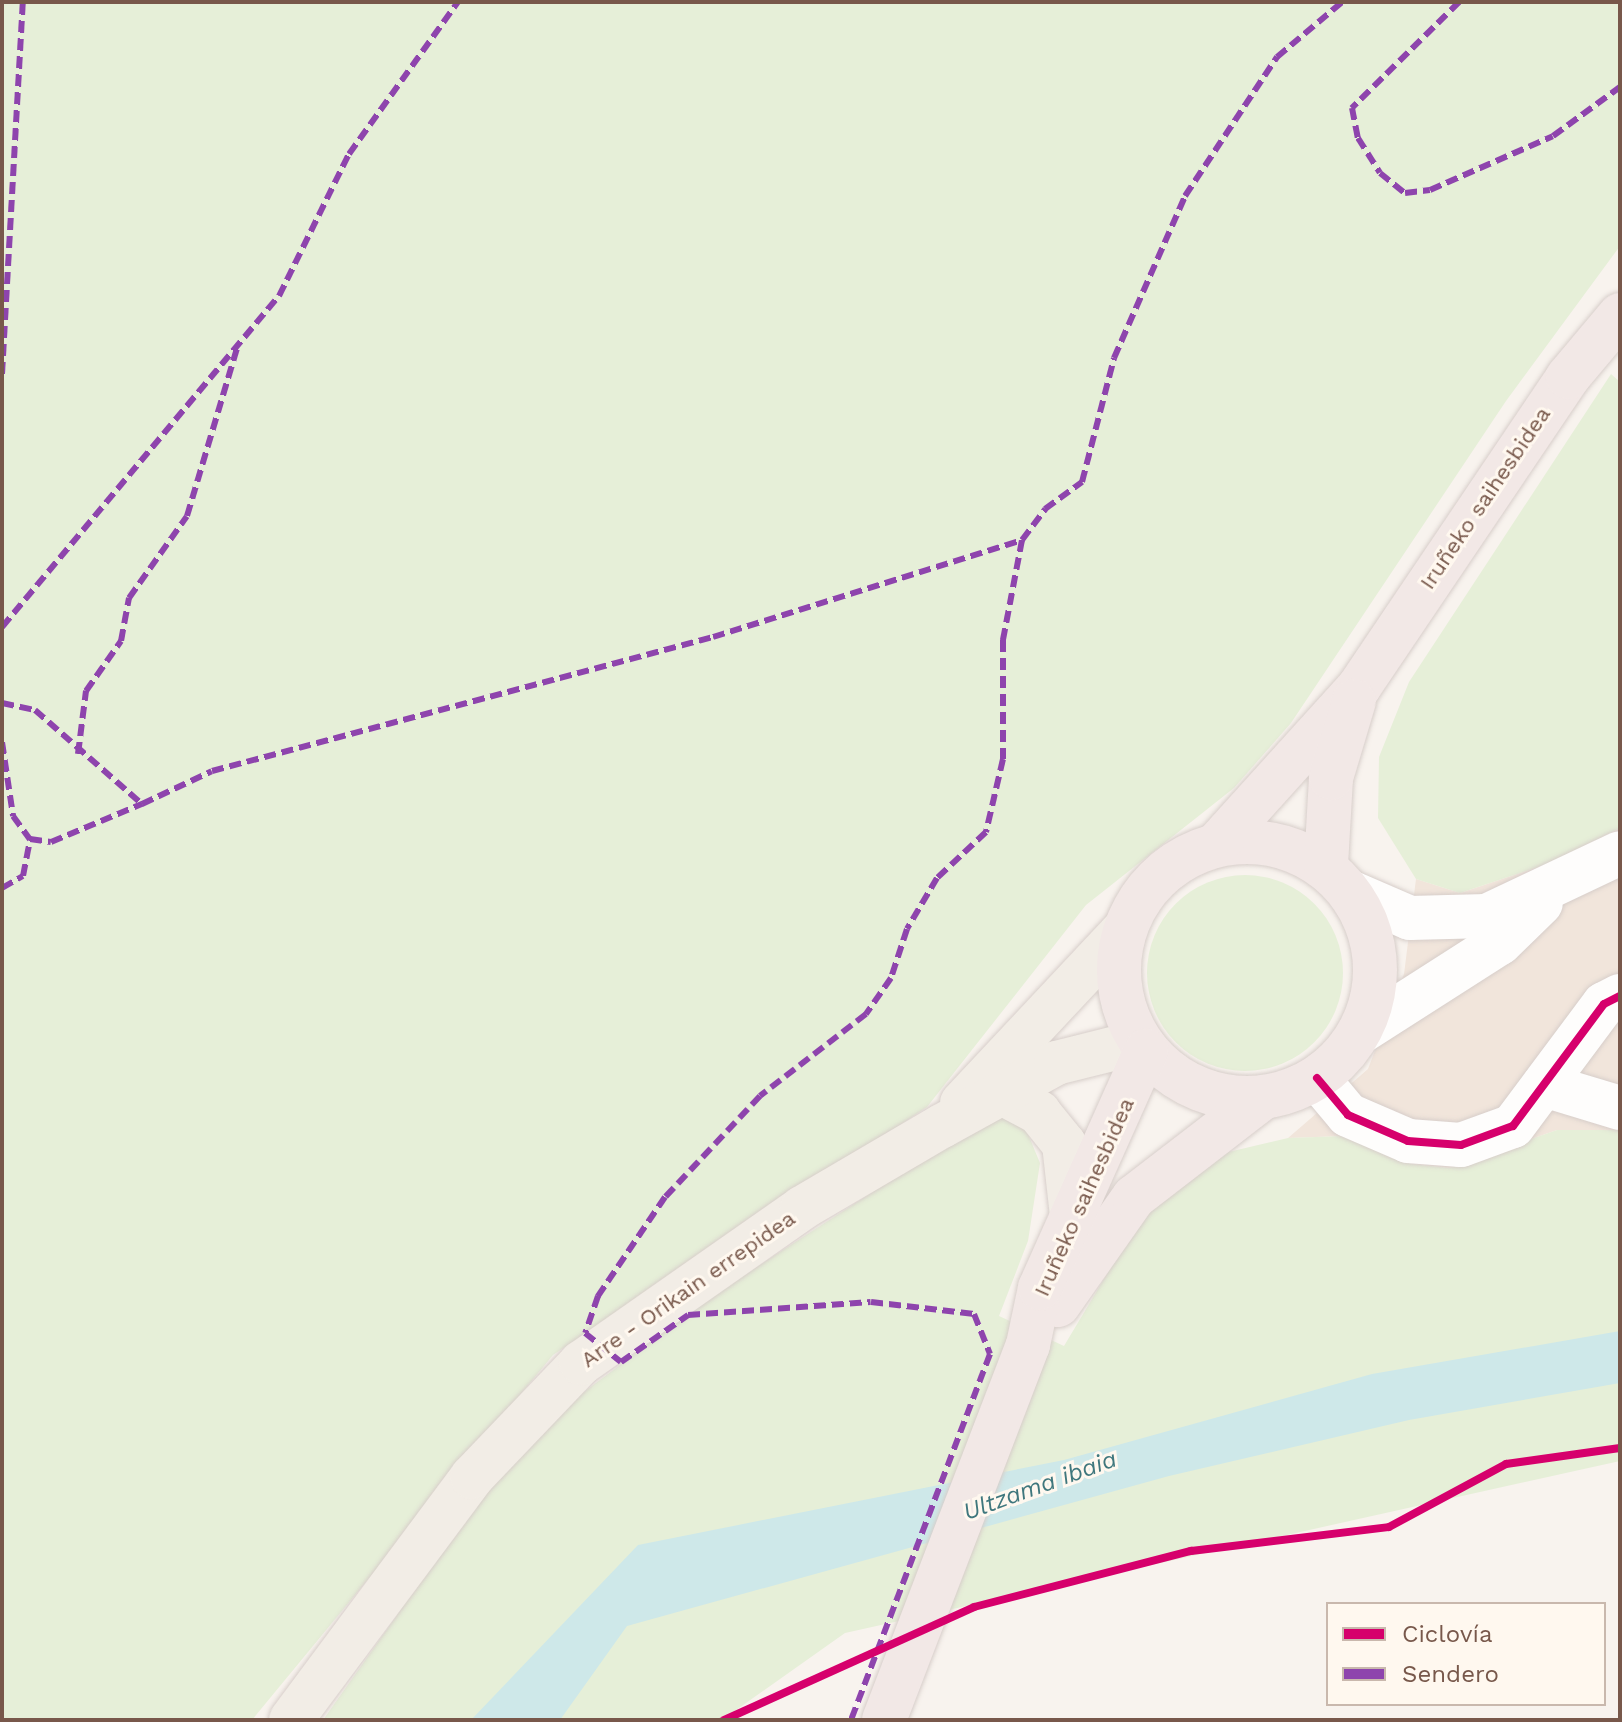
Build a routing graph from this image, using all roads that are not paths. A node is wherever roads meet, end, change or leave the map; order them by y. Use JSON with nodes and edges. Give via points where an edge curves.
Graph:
{"nodes":[{"id":1,"x":1620,"y":315,"type":"edge"},
{"id":2,"x":1359,"y":687,"type":"junction"},
{"id":3,"x":1219,"y":842,"type":"junction"},
{"id":4,"x":1620,"y":853,"type":"edge"},
{"id":5,"x":1339,"y":879,"type":"junction"},
{"id":6,"x":1557,"y":887,"type":"junction"},
{"id":7,"x":1123,"y":931,"type":"junction"},
{"id":8,"x":1620,"y":996,"type":"edge"},
{"id":9,"x":1359,"y":1033,"type":"junction"},
{"id":10,"x":1143,"y":1046,"type":"junction"},
{"id":11,"x":1317,"y":1078,"type":"junction"},
{"id":12,"x":1544,"y":1085,"type":"junction"},
{"id":13,"x":1004,"y":1094,"type":"junction"},
{"id":14,"x":1264,"y":1097,"type":"junction"},
{"id":15,"x":1620,"y":1108,"type":"edge"},
{"id":16,"x":942,"y":1126,"type":"junction"},
{"id":17,"x":1072,"y":1215,"type":"junction"},
{"id":18,"x":1028,"y":1345,"type":"junction"},
{"id":19,"x":291,"y":1720,"type":"edge"},
{"id":20,"x":884,"y":1720,"type":"edge"}],
"edges":[{"from":1,"to":2,"type":"highway","name":"Iruñeko saihesbidea","via":[[1568,377]]},
{"from":2,"to":3,"type":"highway","name":"Iruñeko saihesbidea"},
{"from":2,"to":5,"type":"highway","name":"Iruñeko saihesbidea","via":[[1331,778]]},
{"from":3,"to":5,"type":"highway","via":[[1276,843]]},
{"from":3,"to":7,"type":"highway","via":[[1159,873]]},
{"from":4,"to":6,"type":"street"},
{"from":5,"to":6,"type":"street","via":[[1410,918],[1450,920],[1487,916]]},
{"from":5,"to":9,"type":"highway","via":[[1373,937],[1375,986]]},
{"from":6,"to":9,"type":"street","via":[[1500,943]]},
{"from":7,"to":10,"type":"highway","via":[[1121,999]]},
{"from":7,"to":16,"type":"main road","name":"Arre - Orikain errepidea"},
{"from":8,"to":12,"type":"street","via":[[1604,1004]]},
{"from":9,"to":11,"type":"highway"},
{"from":10,"to":13,"type":"main road","name":"Arre - Orikain errepidea","via":[[1056,1063]]},
{"from":10,"to":14,"type":"highway","via":[[1199,1089]]},
{"from":10,"to":17,"type":"highway","name":"Iruñeko saihesbidea"},
{"from":11,"to":12,"type":"street","via":[[1348,1115],[1408,1141],[1461,1145],[1513,1126]]},
{"from":11,"to":14,"type":"highway"},
{"from":12,"to":15,"type":"street"},
{"from":13,"to":16,"type":"main road","name":"Arre - Orikain errepidea"},
{"from":13,"to":17,"type":"main road","via":[[1039,1113],[1064,1144]]},
{"from":14,"to":18,"type":"highway","name":"Iruñeko saihesbidea","via":[[1134,1197]]},
{"from":16,"to":19,"type":"main road","name":"Arre - Orikain errepidea","via":[[802,1208],[581,1363],[472,1477]]},
{"from":17,"to":18,"type":"highway","name":"Iruñeko saihesbidea","via":[[1040,1288]]},
{"from":18,"to":20,"type":"highway","name":"Iruñeko saihesbidea"}]}
